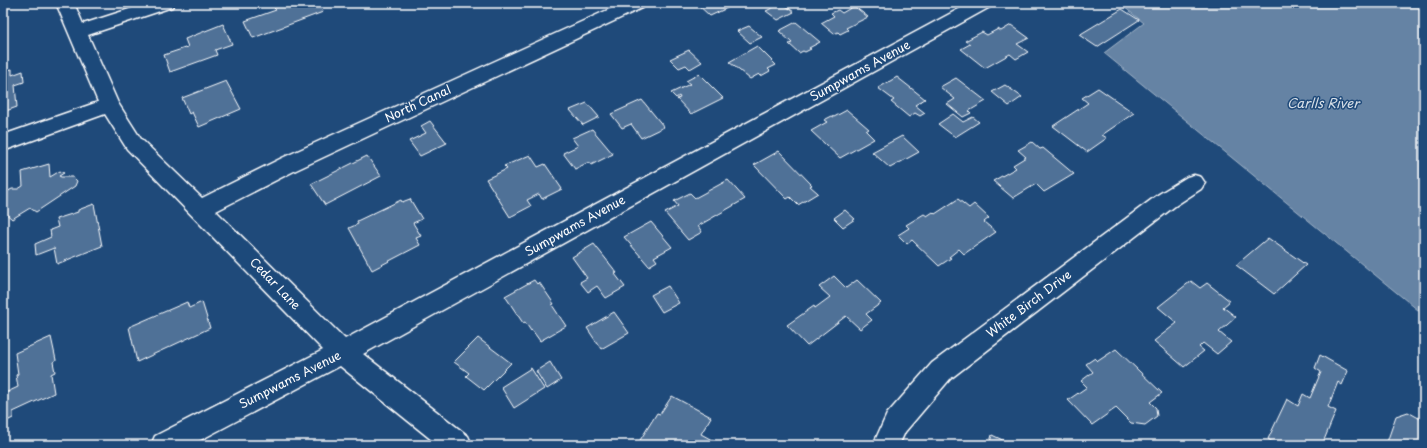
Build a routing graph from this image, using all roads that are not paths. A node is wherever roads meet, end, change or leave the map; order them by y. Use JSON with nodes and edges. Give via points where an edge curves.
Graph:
{"nodes":[{"id":1,"x":65,"y":3,"type":"edge"},
{"id":2,"x":166,"y":3,"type":"edge"},
{"id":3,"x":638,"y":3,"type":"edge"},
{"id":4,"x":984,"y":3,"type":"edge"},
{"id":5,"x":78,"y":32,"type":"junction"},
{"id":6,"x":109,"y":105,"type":"junction"},
{"id":7,"x":3,"y":143,"type":"edge"},
{"id":8,"x":1194,"y":183,"type":"dead end"},
{"id":9,"x":200,"y":209,"type":"junction"},
{"id":10,"x":342,"y":353,"type":"junction"},
{"id":11,"x":164,"y":445,"type":"edge"},
{"id":12,"x":459,"y":445,"type":"edge"},
{"id":13,"x":886,"y":445,"type":"edge"}],
"edges":[{"from":1,"to":5,"type":"street","name":"Cedar Lane"},
{"from":2,"to":5,"type":"street"},
{"from":3,"to":9,"type":"street","name":"North Canal","via":[[289,164]]},
{"from":4,"to":10,"type":"street","name":"Sumpwams Avenue"},
{"from":5,"to":6,"type":"street","name":"Cedar Lane"},
{"from":6,"to":7,"type":"street"},
{"from":6,"to":9,"type":"street","name":"Cedar Lane","via":[[134,144]]},
{"from":8,"to":13,"type":"street","name":"White Birch Drive","via":[[1167,200],[941,371],[896,423]]},
{"from":9,"to":10,"type":"street","name":"Cedar Lane"},
{"from":10,"to":11,"type":"street","name":"Sumpwams Avenue"},
{"from":10,"to":12,"type":"street","name":"Cedar Lane"}]}
